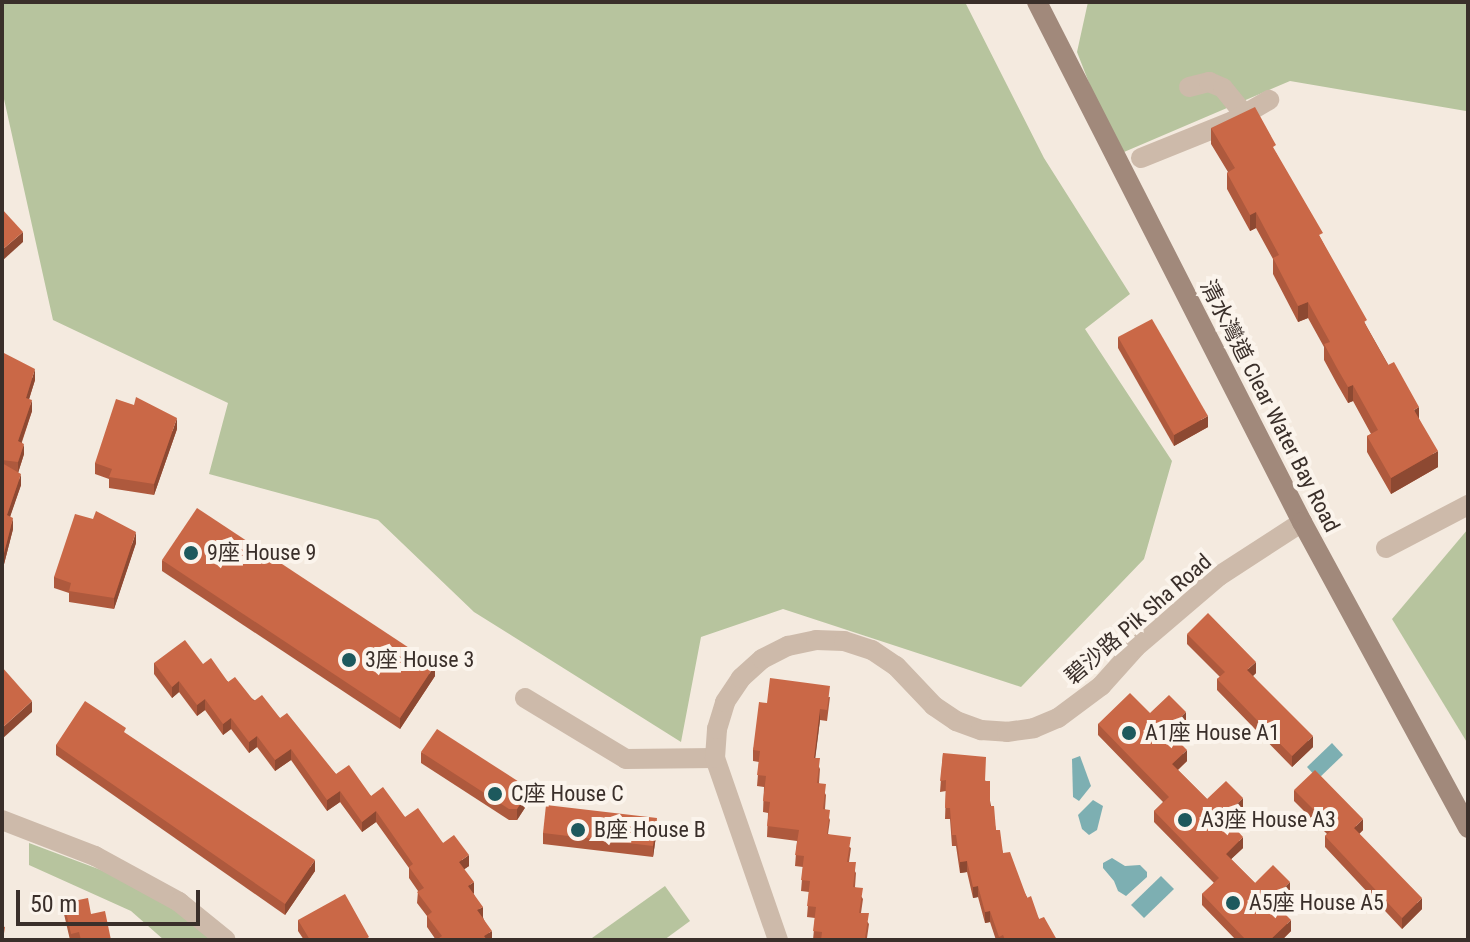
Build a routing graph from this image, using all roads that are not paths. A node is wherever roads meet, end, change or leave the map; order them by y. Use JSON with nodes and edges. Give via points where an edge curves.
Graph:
{"nodes":[{"id":1,"x":1037,"y":2,"type":"edge"},
{"id":2,"x":1189,"y":87,"type":"dead end"},
{"id":3,"x":1269,"y":100,"type":"dead end"},
{"id":4,"x":1244,"y":114,"type":"junction"},
{"id":5,"x":1141,"y":158,"type":"dead end"},
{"id":6,"x":1468,"y":505,"type":"edge"},
{"id":7,"x":1302,"y":522,"type":"junction"},
{"id":8,"x":1386,"y":548,"type":"dead end"},
{"id":9,"x":525,"y":698,"type":"dead end"},
{"id":10,"x":715,"y":758,"type":"junction"},
{"id":11,"x":2,"y":820,"type":"edge"},
{"id":12,"x":1468,"y":828,"type":"edge"},
{"id":13,"x":226,"y":940,"type":"edge"},
{"id":14,"x":778,"y":940,"type":"edge"}],
"edges":[{"from":1,"to":7,"type":"main road","name":"清水灣道 Clear Water Bay Road"},
{"from":2,"to":4,"type":"street","via":[[1209,82],[1223,88]]},
{"from":3,"to":4,"type":"street"},
{"from":4,"to":5,"type":"street"},
{"from":6,"to":8,"type":"street"},
{"from":7,"to":10,"type":"street","name":"碧沙路 Pik Sha Road","via":[[1185,603],[1101,686],[1045,724],[1007,732],[956,721],[872,650],[816,640],[775,653],[741,678],[725,702]]},
{"from":7,"to":12,"type":"main road","name":"清水灣道 Clear Water Bay Road"},
{"from":9,"to":10,"type":"street","via":[[626,759]]},
{"from":10,"to":14,"type":"street","name":"碧沙路 Pik Sha Road"},
{"from":11,"to":13,"type":"street","via":[[95,856],[179,902]]}]}
